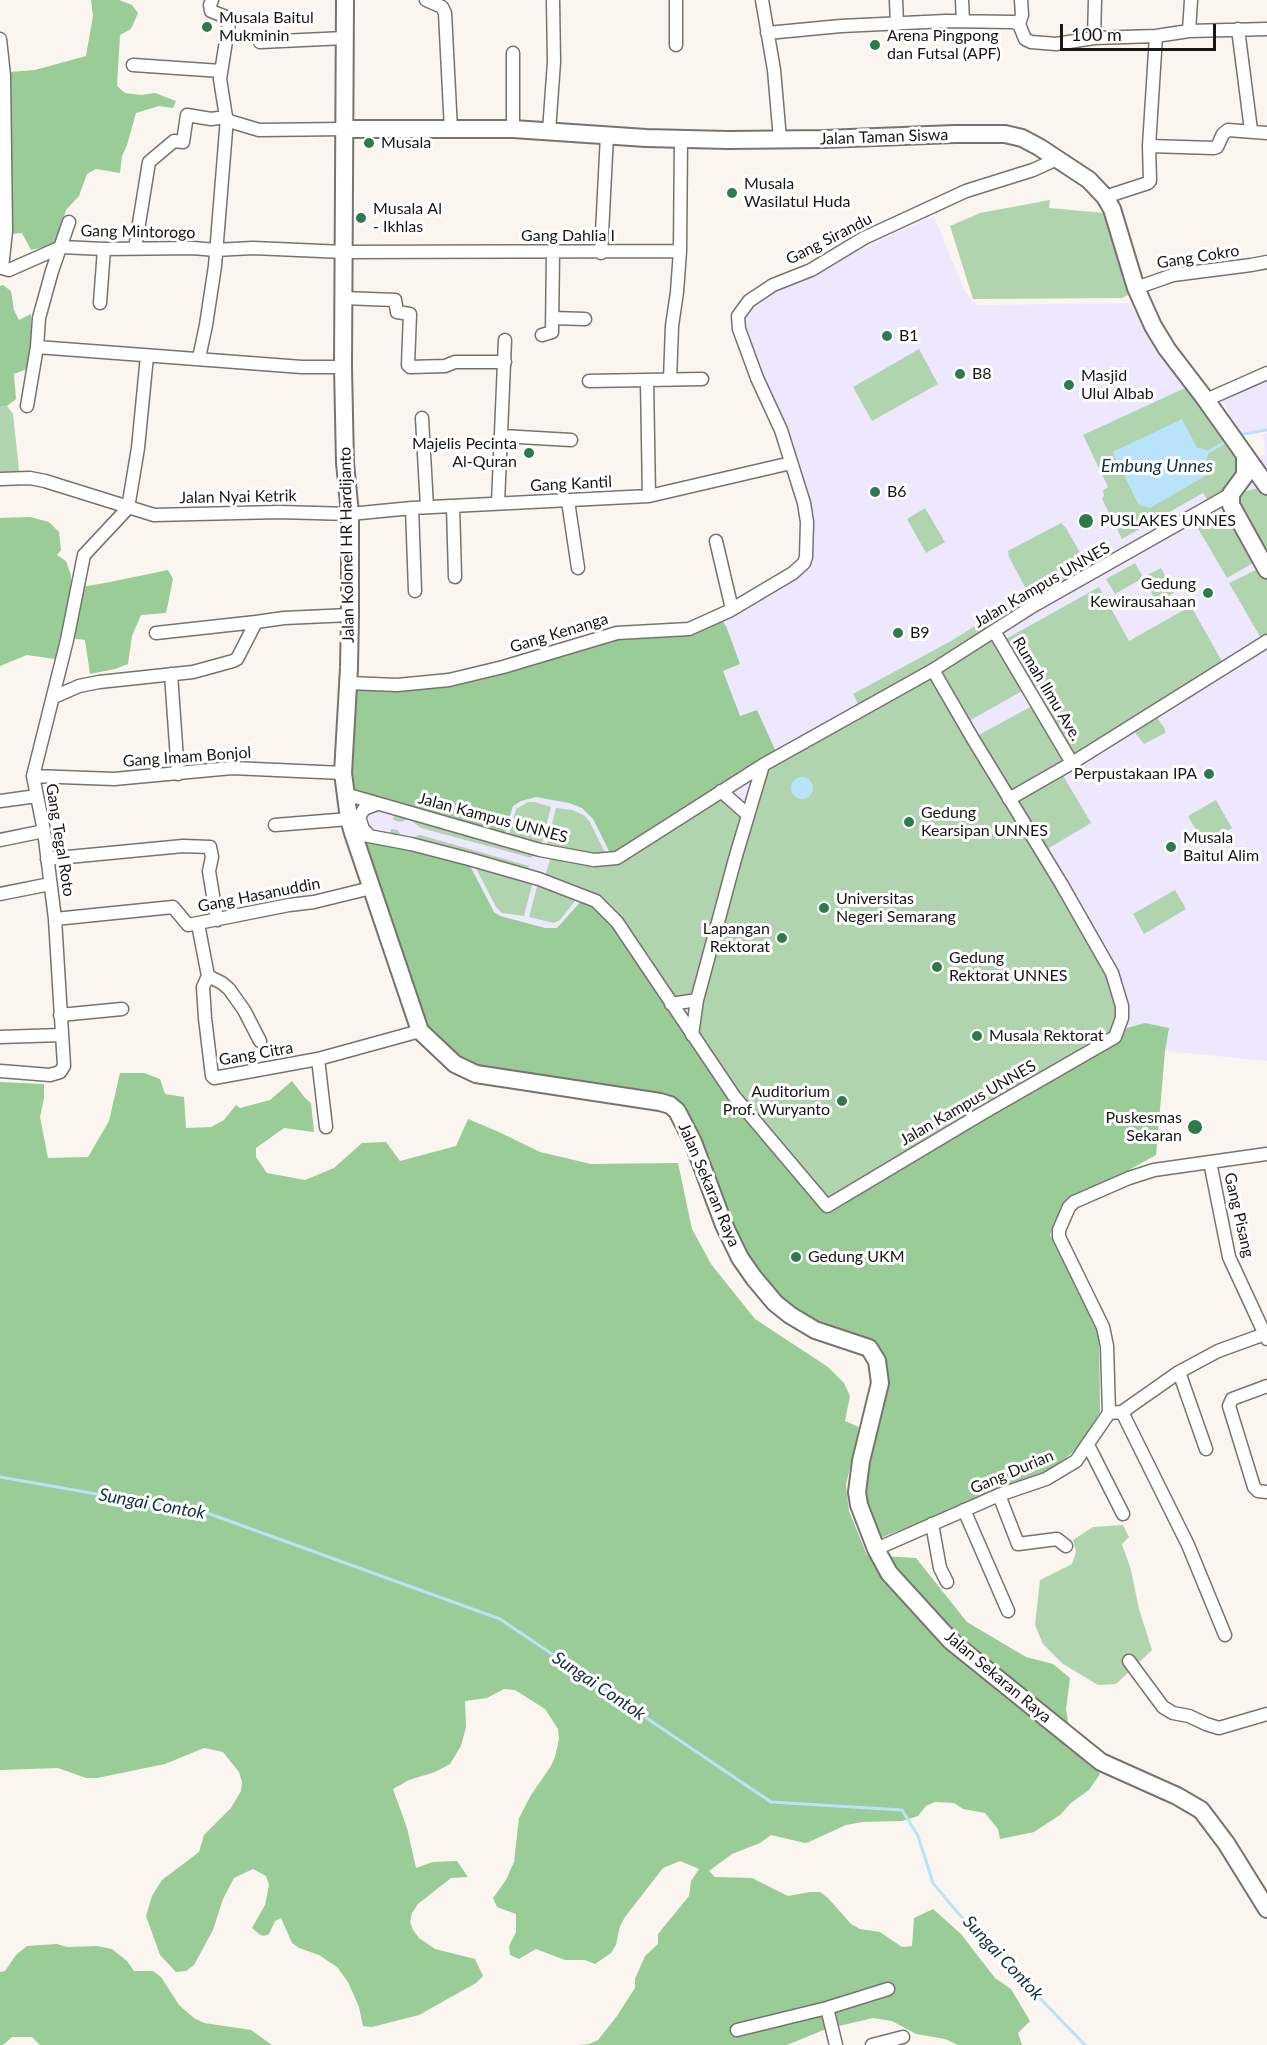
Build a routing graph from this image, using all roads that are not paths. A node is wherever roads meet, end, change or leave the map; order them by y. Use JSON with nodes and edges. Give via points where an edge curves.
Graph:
{"nodes":[{"id":1,"x":212,"y":0,"type":"edge"},
{"id":2,"x":345,"y":0,"type":"edge"},
{"id":3,"x":426,"y":0,"type":"edge"},
{"id":4,"x":553,"y":0,"type":"edge"},
{"id":5,"x":676,"y":0,"type":"edge"},
{"id":6,"x":762,"y":0,"type":"edge"},
{"id":7,"x":896,"y":0,"type":"edge"},
{"id":8,"x":962,"y":0,"type":"edge"},
{"id":9,"x":1021,"y":0,"type":"edge"},
{"id":10,"x":1095,"y":0,"type":"edge"},
{"id":11,"x":1191,"y":0,"type":"edge"},
{"id":12,"x":963,"y":21,"type":"junction"},
{"id":13,"x":897,"y":24,"type":"junction"},
{"id":14,"x":1019,"y":24,"type":"junction"},
{"id":15,"x":1238,"y":29,"type":"junction"},
{"id":16,"x":1267,"y":29,"type":"edge"},
{"id":17,"x":1189,"y":32,"type":"junction"},
{"id":18,"x":767,"y":33,"type":"junction"},
{"id":19,"x":1156,"y":36,"type":"junction"},
{"id":20,"x":345,"y":38,"type":"junction"},
{"id":21,"x":0,"y":39,"type":"edge"},
{"id":22,"x":1094,"y":39,"type":"junction"},
{"id":23,"x":260,"y":42,"type":"dead end"},
{"id":24,"x":676,"y":45,"type":"dead end"},
{"id":25,"x":513,"y":53,"type":"dead end"},
{"id":26,"x":134,"y":65,"type":"dead end"},
{"id":27,"x":221,"y":71,"type":"junction"},
{"id":28,"x":227,"y":117,"type":"junction"},
{"id":29,"x":345,"y":129,"type":"junction"},
{"id":30,"x":513,"y":129,"type":"junction"},
{"id":31,"x":451,"y":130,"type":"junction"},
{"id":32,"x":1251,"y":130,"type":"junction"},
{"id":33,"x":549,"y":131,"type":"junction"},
{"id":34,"x":1267,"y":133,"type":"edge"},
{"id":35,"x":607,"y":135,"type":"junction"},
{"id":36,"x":681,"y":139,"type":"junction"},
{"id":37,"x":780,"y":139,"type":"junction"},
{"id":38,"x":1149,"y":146,"type":"junction"},
{"id":39,"x":1057,"y":159,"type":"junction"},
{"id":40,"x":1105,"y":197,"type":"junction"},
{"id":41,"x":69,"y":222,"type":"dead end"},
{"id":42,"x":61,"y":247,"type":"junction"},
{"id":43,"x":135,"y":248,"type":"junction"},
{"id":44,"x":104,"y":249,"type":"junction"},
{"id":45,"x":215,"y":250,"type":"junction"},
{"id":46,"x":680,"y":251,"type":"junction"},
{"id":47,"x":344,"y":252,"type":"junction"},
{"id":48,"x":553,"y":252,"type":"junction"},
{"id":49,"x":601,"y":253,"type":"junction"},
{"id":50,"x":1267,"y":262,"type":"edge"},
{"id":51,"x":1,"y":269,"type":"edge"},
{"id":52,"x":1136,"y":288,"type":"junction"},
{"id":53,"x":344,"y":298,"type":"junction"},
{"id":54,"x":100,"y":303,"type":"dead end"},
{"id":55,"x":552,"y":318,"type":"junction"},
{"id":56,"x":585,"y":319,"type":"dead end"},
{"id":57,"x":542,"y":335,"type":"dead end"},
{"id":58,"x":505,"y":340,"type":"dead end"},
{"id":59,"x":43,"y":347,"type":"junction"},
{"id":60,"x":147,"y":356,"type":"junction"},
{"id":61,"x":199,"y":358,"type":"junction"},
{"id":62,"x":505,"y":362,"type":"junction"},
{"id":63,"x":343,"y":367,"type":"junction"},
{"id":64,"x":1267,"y":374,"type":"edge"},
{"id":65,"x":702,"y":379,"type":"dead end"},
{"id":66,"x":670,"y":380,"type":"junction"},
{"id":67,"x":589,"y":381,"type":"dead end"},
{"id":68,"x":647,"y":381,"type":"junction"},
{"id":69,"x":1206,"y":400,"type":"junction"},
{"id":70,"x":27,"y":406,"type":"dead end"},
{"id":71,"x":422,"y":418,"type":"dead end"},
{"id":72,"x":502,"y":436,"type":"junction"},
{"id":73,"x":571,"y":440,"type":"dead end"},
{"id":74,"x":791,"y":463,"type":"junction"},
{"id":75,"x":0,"y":479,"type":"edge"},
{"id":76,"x":1242,"y":483,"type":"junction"},
{"id":77,"x":1267,"y":486,"type":"edge"},
{"id":78,"x":649,"y":496,"type":"junction"},
{"id":79,"x":568,"y":501,"type":"junction"},
{"id":80,"x":498,"y":503,"type":"junction"},
{"id":81,"x":453,"y":506,"type":"junction"},
{"id":82,"x":427,"y":507,"type":"junction"},
{"id":83,"x":128,"y":508,"type":"junction"},
{"id":84,"x":412,"y":508,"type":"junction"},
{"id":85,"x":350,"y":514,"type":"junction"},
{"id":86,"x":716,"y":541,"type":"dead end"},
{"id":87,"x":578,"y":568,"type":"dead end"},
{"id":88,"x":1267,"y":570,"type":"edge"},
{"id":89,"x":455,"y":576,"type":"dead end"},
{"id":90,"x":415,"y":591,"type":"dead end"},
{"id":91,"x":732,"y":609,"type":"junction"},
{"id":92,"x":350,"y":615,"type":"junction"},
{"id":93,"x":256,"y":622,"type":"junction"},
{"id":94,"x":994,"y":631,"type":"junction"},
{"id":95,"x":156,"y":633,"type":"dead end"},
{"id":96,"x":1267,"y":641,"type":"edge"},
{"id":97,"x":933,"y":670,"type":"junction"},
{"id":98,"x":171,"y":674,"type":"junction"},
{"id":99,"x":348,"y":683,"type":"junction"},
{"id":100,"x":54,"y":697,"type":"junction"},
{"id":101,"x":1072,"y":763,"type":"junction"},
{"id":102,"x":763,"y":765,"type":"junction"},
{"id":103,"x":343,"y":773,"type":"junction"},
{"id":104,"x":178,"y":774,"type":"junction"},
{"id":105,"x":33,"y":776,"type":"junction"},
{"id":106,"x":721,"y":790,"type":"junction"},
{"id":107,"x":345,"y":794,"type":"junction"},
{"id":108,"x":37,"y":796,"type":"junction"},
{"id":109,"x":1009,"y":799,"type":"junction"},
{"id":110,"x":0,"y":801,"type":"edge"},
{"id":111,"x":377,"y":804,"type":"junction"},
{"id":112,"x":748,"y":815,"type":"junction"},
{"id":113,"x":275,"y":825,"type":"dead end"},
{"id":114,"x":357,"y":829,"type":"junction"},
{"id":115,"x":44,"y":831,"type":"junction"},
{"id":116,"x":0,"y":840,"type":"edge"},
{"id":117,"x":47,"y":860,"type":"junction"},
{"id":118,"x":50,"y":884,"type":"junction"},
{"id":119,"x":372,"y":888,"type":"junction"},
{"id":120,"x":0,"y":894,"type":"edge"},
{"id":121,"x":55,"y":919,"type":"junction"},
{"id":122,"x":217,"y":920,"type":"junction"},
{"id":123,"x":198,"y":924,"type":"junction"},
{"id":124,"x":208,"y":976,"type":"junction"},
{"id":125,"x":697,"y":1000,"type":"junction"},
{"id":126,"x":671,"y":1004,"type":"junction"},
{"id":127,"x":122,"y":1009,"type":"dead end"},
{"id":128,"x":60,"y":1015,"type":"junction"},
{"id":129,"x":420,"y":1031,"type":"junction"},
{"id":130,"x":61,"y":1035,"type":"junction"},
{"id":131,"x":692,"y":1035,"type":"junction"},
{"id":132,"x":0,"y":1037,"type":"edge"},
{"id":133,"x":260,"y":1041,"type":"dead end"},
{"id":134,"x":318,"y":1059,"type":"junction"},
{"id":135,"x":455,"y":1064,"type":"joint"},
{"id":136,"x":0,"y":1071,"type":"edge"},
{"id":137,"x":326,"y":1127,"type":"dead end"},
{"id":138,"x":1267,"y":1156,"type":"edge"},
{"id":139,"x":1210,"y":1162,"type":"junction"},
{"id":140,"x":1266,"y":1336,"type":"edge"},
{"id":141,"x":1179,"y":1372,"type":"junction"},
{"id":142,"x":1267,"y":1386,"type":"edge"},
{"id":143,"x":1122,"y":1412,"type":"junction"},
{"id":144,"x":1109,"y":1413,"type":"junction"},
{"id":145,"x":1088,"y":1445,"type":"junction"},
{"id":146,"x":1206,"y":1449,"type":"dead end"},
{"id":147,"x":1267,"y":1492,"type":"edge"},
{"id":148,"x":999,"y":1495,"type":"junction"},
{"id":149,"x":963,"y":1510,"type":"junction"},
{"id":150,"x":1123,"y":1514,"type":"dead end"},
{"id":151,"x":932,"y":1524,"type":"junction"},
{"id":152,"x":1066,"y":1545,"type":"dead end"},
{"id":153,"x":876,"y":1549,"type":"junction"},
{"id":154,"x":947,"y":1582,"type":"dead end"},
{"id":155,"x":1008,"y":1611,"type":"dead end"},
{"id":156,"x":1225,"y":1635,"type":"dead end"},
{"id":157,"x":1129,"y":1661,"type":"dead end"},
{"id":158,"x":1267,"y":1714,"type":"edge"},
{"id":159,"x":1267,"y":1909,"type":"edge"},
{"id":160,"x":888,"y":1989,"type":"dead end"},
{"id":161,"x":826,"y":2008,"type":"junction"},
{"id":162,"x":737,"y":2030,"type":"dead end"},
{"id":163,"x":903,"y":2037,"type":"dead end"},
{"id":164,"x":836,"y":2045,"type":"edge"},
{"id":165,"x":872,"y":2045,"type":"edge"}],
"edges":[{"from":1,"to":27,"type":"street","name":"Gang Mintorogo","via":[[211,10],[229,22]]},
{"from":2,"to":20,"type":"main road","name":"Jalan Kolonel HR Hardijanto"},
{"from":3,"to":31,"type":"street","via":[[442,7],[445,13]]},
{"from":4,"to":33,"type":"street"},
{"from":5,"to":24,"type":"street"},
{"from":6,"to":18,"type":"street"},
{"from":7,"to":13,"type":"street"},
{"from":8,"to":12,"type":"street"},
{"from":9,"to":14,"type":"street"},
{"from":10,"to":22,"type":"street"},
{"from":11,"to":17,"type":"street"},
{"from":12,"to":13,"type":"street"},
{"from":12,"to":14,"type":"street"},
{"from":13,"to":18,"type":"street"},
{"from":14,"to":22,"type":"street","via":[[1025,39],[1031,42],[1056,44]]},
{"from":15,"to":16,"type":"street"},
{"from":15,"to":17,"type":"street"},
{"from":15,"to":32,"type":"street"},
{"from":17,"to":19,"type":"street"},
{"from":18,"to":37,"type":"street"},
{"from":19,"to":22,"type":"street"},
{"from":19,"to":38,"type":"street"},
{"from":20,"to":23,"type":"street"},
{"from":20,"to":29,"type":"main road","name":"Jalan Kolonel HR Hardijanto"},
{"from":21,"to":51,"type":"street","name":"Gang Mintorogo","via":[[6,231]]},
{"from":25,"to":30,"type":"street"},
{"from":26,"to":27,"type":"street"},
{"from":27,"to":28,"type":"street","name":"Gang Mintorogo"},
{"from":28,"to":29,"type":"street","via":[[233,123],[259,130]]},
{"from":28,"to":43,"type":"street","via":[[187,116],[183,142],[174,141],[149,162]]},
{"from":28,"to":45,"type":"street","name":"Gang Mintorogo"},
{"from":29,"to":31,"type":"main road","name":"Jalan Taman Siswa"},
{"from":29,"to":47,"type":"main road","name":"Jalan Kolonel HR Hardijanto"},
{"from":30,"to":31,"type":"main road","name":"Jalan Taman Siswa"},
{"from":30,"to":33,"type":"main road","name":"Jalan Taman Siswa"},
{"from":32,"to":34,"type":"street"},
{"from":32,"to":38,"type":"street","via":[[1228,130],[1214,148]]},
{"from":33,"to":35,"type":"main road","name":"Jalan Taman Siswa"},
{"from":35,"to":36,"type":"main road","name":"Jalan Taman Siswa"},
{"from":35,"to":49,"type":"street"},
{"from":36,"to":37,"type":"main road","name":"Jalan Taman Siswa"},
{"from":36,"to":46,"type":"street"},
{"from":37,"to":39,"type":"main road","name":"Jalan Taman Siswa","via":[[1005,134],[1022,138]]},
{"from":38,"to":40,"type":"street","via":[[1150,181]]},
{"from":39,"to":40,"type":"main road","name":"Jalan Taman Siswa","via":[[1089,180]]},
{"from":39,"to":74,"type":"street","name":"Gang Sirandu","via":[[966,192],[869,236],[749,301],[738,316],[740,329]]},
{"from":40,"to":52,"type":"main road","name":"Jalan Taman Siswa"},
{"from":41,"to":42,"type":"street","name":"Gang Mintorogo"},
{"from":42,"to":44,"type":"street","name":"Gang Mintorogo"},
{"from":42,"to":51,"type":"street","name":"Gang Mintorogo","via":[[9,270]]},
{"from":42,"to":59,"type":"street","name":"Gang Mintorogo","via":[[39,318]]},
{"from":43,"to":44,"type":"street","name":"Gang Mintorogo"},
{"from":43,"to":45,"type":"street","name":"Gang Mintorogo"},
{"from":44,"to":54,"type":"street"},
{"from":45,"to":47,"type":"street","name":"Gang Mintorogo"},
{"from":45,"to":61,"type":"street","name":"Gang Mintorogo"},
{"from":46,"to":49,"type":"street","name":"Gang Dahlia I"},
{"from":46,"to":66,"type":"street"},
{"from":47,"to":48,"type":"street","name":"Gang Dahlia I"},
{"from":47,"to":53,"type":"main road","name":"Jalan Kolonel HR Hardijanto"},
{"from":48,"to":49,"type":"street","name":"Gang Dahlia I"},
{"from":48,"to":55,"type":"street"},
{"from":50,"to":52,"type":"street","name":"Gang Cokro","via":[[1173,274]]},
{"from":52,"to":69,"type":"main road","name":"Jalan Taman Siswa","via":[[1167,349]]},
{"from":53,"to":62,"type":"street","via":[[395,300],[397,312],[410,314],[410,367]]},
{"from":53,"to":63,"type":"main road","name":"Jalan Kolonel HR Hardijanto"},
{"from":55,"to":56,"type":"street"},
{"from":55,"to":57,"type":"street","via":[[552,332]]},
{"from":58,"to":62,"type":"street"},
{"from":59,"to":60,"type":"street"},
{"from":59,"to":70,"type":"street","name":"Gang Mintorogo"},
{"from":60,"to":61,"type":"street"},
{"from":60,"to":83,"type":"street"},
{"from":61,"to":63,"type":"street"},
{"from":62,"to":72,"type":"street"},
{"from":63,"to":85,"type":"main road","name":"Jalan Kolonel HR Hardijanto"},
{"from":64,"to":69,"type":"street"},
{"from":65,"to":66,"type":"street"},
{"from":66,"to":68,"type":"street"},
{"from":67,"to":68,"type":"street"},
{"from":68,"to":78,"type":"street"},
{"from":69,"to":76,"type":"main road","name":"Jalan Taman Siswa","via":[[1245,456]]},
{"from":71,"to":82,"type":"street"},
{"from":72,"to":73,"type":"street"},
{"from":72,"to":80,"type":"street"},
{"from":74,"to":78,"type":"street","name":"Gang Kantil"},
{"from":74,"to":91,"type":"street","name":"Gang Kenanga","via":[[807,522],[804,563]]},
{"from":75,"to":83,"type":"street","name":"Jalan Nyai Ketrik","via":[[45,481]]},
{"from":76,"to":77,"type":"main road","name":"Jalan Taman Siswa"},
{"from":76,"to":77,"type":"main road","name":"Jalan Taman Siswa"},
{"from":76,"to":88,"type":"main road","name":"Jalan Taman Siswa","via":[[1231,505]]},
{"from":76,"to":94,"type":"street","name":"Jalan Kampus UNNES"},
{"from":78,"to":79,"type":"street","name":"Gang Kantil"},
{"from":79,"to":80,"type":"street","name":"Gang Kantil"},
{"from":79,"to":87,"type":"street"},
{"from":80,"to":81,"type":"street","name":"Gang Kantil"},
{"from":81,"to":82,"type":"street","name":"Gang Kantil"},
{"from":81,"to":89,"type":"street"},
{"from":82,"to":84,"type":"street","name":"Gang Kantil"},
{"from":83,"to":85,"type":"street","name":"Jalan Nyai Ketrik","via":[[154,515]]},
{"from":83,"to":100,"type":"street","name":"Gang Tegal Roto","via":[[84,555]]},
{"from":84,"to":85,"type":"street","name":"Gang Kantil"},
{"from":84,"to":90,"type":"street"},
{"from":85,"to":92,"type":"main road","name":"Jalan Kolonel HR Hardijanto"},
{"from":86,"to":91,"type":"street"},
{"from":91,"to":99,"type":"street","name":"Gang Kenanga","via":[[689,629],[617,633],[449,681]]},
{"from":92,"to":93,"type":"street"},
{"from":92,"to":99,"type":"main road","name":"Jalan Kolonel HR Hardijanto"},
{"from":93,"to":95,"type":"street"},
{"from":93,"to":98,"type":"street","via":[[234,661]]},
{"from":94,"to":97,"type":"street","name":"Jalan Kampus UNNES"},
{"from":94,"to":101,"type":"street","name":"Rumah Ilmu Ave."},
{"from":96,"to":101,"type":"street"},
{"from":97,"to":102,"type":"street","name":"Jalan Kampus UNNES"},
{"from":97,"to":109,"type":"street","name":"Jalan Kampus UNNES"},
{"from":98,"to":100,"type":"street","via":[[99,682]]},
{"from":98,"to":104,"type":"street"},
{"from":99,"to":103,"type":"main road","name":"Jalan Kolonel HR Hardijanto"},
{"from":100,"to":105,"type":"street","name":"Gang Tegal Roto"},
{"from":101,"to":109,"type":"street"},
{"from":102,"to":106,"type":"street","name":"Jalan Kampus UNNES"},
{"from":102,"to":112,"type":"street"},
{"from":103,"to":104,"type":"street","name":"Gang Imam Bonjol","via":[[232,768]]},
{"from":103,"to":107,"type":"main road","name":"Jalan Kolonel HR Hardijanto"},
{"from":104,"to":105,"type":"street","name":"Gang Imam Bonjol","via":[[114,779]]},
{"from":105,"to":108,"type":"street","name":"Gang Tegal Roto"},
{"from":106,"to":111,"type":"street","name":"Jalan Kampus UNNES","via":[[617,858],[602,860],[540,850]]},
{"from":106,"to":112,"type":"street"},
{"from":107,"to":111,"type":"street","name":"Jalan Kampus UNNES"},
{"from":107,"to":114,"type":"main road","name":"Jalan Kolonel HR Hardijanto"},
{"from":108,"to":110,"type":"street"},
{"from":108,"to":115,"type":"street","name":"Gang Tegal Roto"},
{"from":109,"to":131,"type":"street","name":"Jalan Kampus UNNES","via":[[1112,973],[1122,1006],[1115,1036],[827,1206],[734,1096]]},
{"from":111,"to":114,"type":"street","via":[[364,809],[359,817],[363,830]]},
{"from":112,"to":125,"type":"street"},
{"from":113,"to":114,"type":"street","name":"Jalan Kampus UNNES"},
{"from":114,"to":119,"type":"main road","name":"Jalan Kolonel HR Hardijanto"},
{"from":114,"to":126,"type":"street","name":"Jalan Kampus UNNES","via":[[590,897],[617,922]]},
{"from":115,"to":116,"type":"street"},
{"from":115,"to":117,"type":"street","name":"Gang Tegal Roto"},
{"from":117,"to":118,"type":"street","name":"Gang Tegal Roto"},
{"from":117,"to":122,"type":"street","via":[[183,846],[210,847],[209,871]]},
{"from":118,"to":120,"type":"street"},
{"from":118,"to":121,"type":"street","name":"Gang Tegal Roto"},
{"from":119,"to":122,"type":"street","name":"Gang Hasanuddin"},
{"from":119,"to":129,"type":"main road","name":"Jalan Kolonel HR Hardijanto"},
{"from":121,"to":123,"type":"street","name":"Gang Hasanuddin","via":[[173,907],[188,926]]},
{"from":121,"to":128,"type":"street","name":"Gang Tegal Roto"},
{"from":122,"to":123,"type":"street","name":"Gang Hasanuddin"},
{"from":123,"to":124,"type":"street","name":"Gang Citra"},
{"from":124,"to":133,"type":"street","via":[[229,989]]},
{"from":124,"to":134,"type":"street","name":"Gang Citra","via":[[203,987],[213,1078]]},
{"from":125,"to":126,"type":"street"},
{"from":125,"to":131,"type":"street"},
{"from":126,"to":131,"type":"street","name":"Jalan Kampus UNNES"},
{"from":127,"to":128,"type":"street"},
{"from":128,"to":130,"type":"street","name":"Gang Tegal Roto"},
{"from":129,"to":134,"type":"street","name":"Gang Citra"},
{"from":129,"to":135,"type":"main road","name":"Jalan Kolonel HR Hardijanto"},
{"from":130,"to":132,"type":"street"},
{"from":130,"to":136,"type":"street","name":"Gang Tegal Roto","via":[[64,1066],[60,1072],[51,1075]]},
{"from":134,"to":137,"type":"street"},
{"from":135,"to":153,"type":"main road","name":"Jalan Sekaran Raya","via":[[482,1075],[660,1102],[677,1111],[693,1142],[723,1225],[754,1278],[790,1315],[815,1330],[869,1348],[878,1361],[880,1383],[857,1492]]},
{"from":138,"to":139,"type":"street"},
{"from":139,"to":140,"type":"street","name":"Gang Pisang","via":[[1229,1257]]},
{"from":139,"to":144,"type":"street","via":[[1154,1170],[1074,1202],[1059,1230],[1060,1240],[1106,1337]]},
{"from":140,"to":141,"type":"street","via":[[1218,1351]]},
{"from":141,"to":143,"type":"street"},
{"from":141,"to":146,"type":"street"},
{"from":142,"to":147,"type":"street","via":[[1232,1399],[1229,1406],[1254,1487]]},
{"from":143,"to":144,"type":"street"},
{"from":143,"to":156,"type":"street","via":[[1188,1545]]},
{"from":144,"to":145,"type":"street","name":"Gang Durian"},
{"from":145,"to":148,"type":"street","name":"Gang Durian","via":[[1076,1461],[1046,1479]]},
{"from":145,"to":150,"type":"street"},
{"from":148,"to":149,"type":"street","name":"Gang Durian"},
{"from":148,"to":152,"type":"street","via":[[1018,1544],[1057,1539]]},
{"from":149,"to":151,"type":"street","name":"Gang Durian"},
{"from":149,"to":155,"type":"street"},
{"from":151,"to":153,"type":"street","name":"Gang Durian"},
{"from":151,"to":154,"type":"street","via":[[940,1568]]},
{"from":153,"to":159,"type":"main road","name":"Jalan Sekaran Raya","via":[[898,1584],[951,1641],[1092,1755],[1201,1810]]},
{"from":157,"to":158,"type":"street","via":[[1163,1707],[1173,1713],[1219,1728]]},
{"from":160,"to":161,"type":"street"},
{"from":161,"to":162,"type":"street"},
{"from":161,"to":164,"type":"street"},
{"from":163,"to":165,"type":"street"}]}
